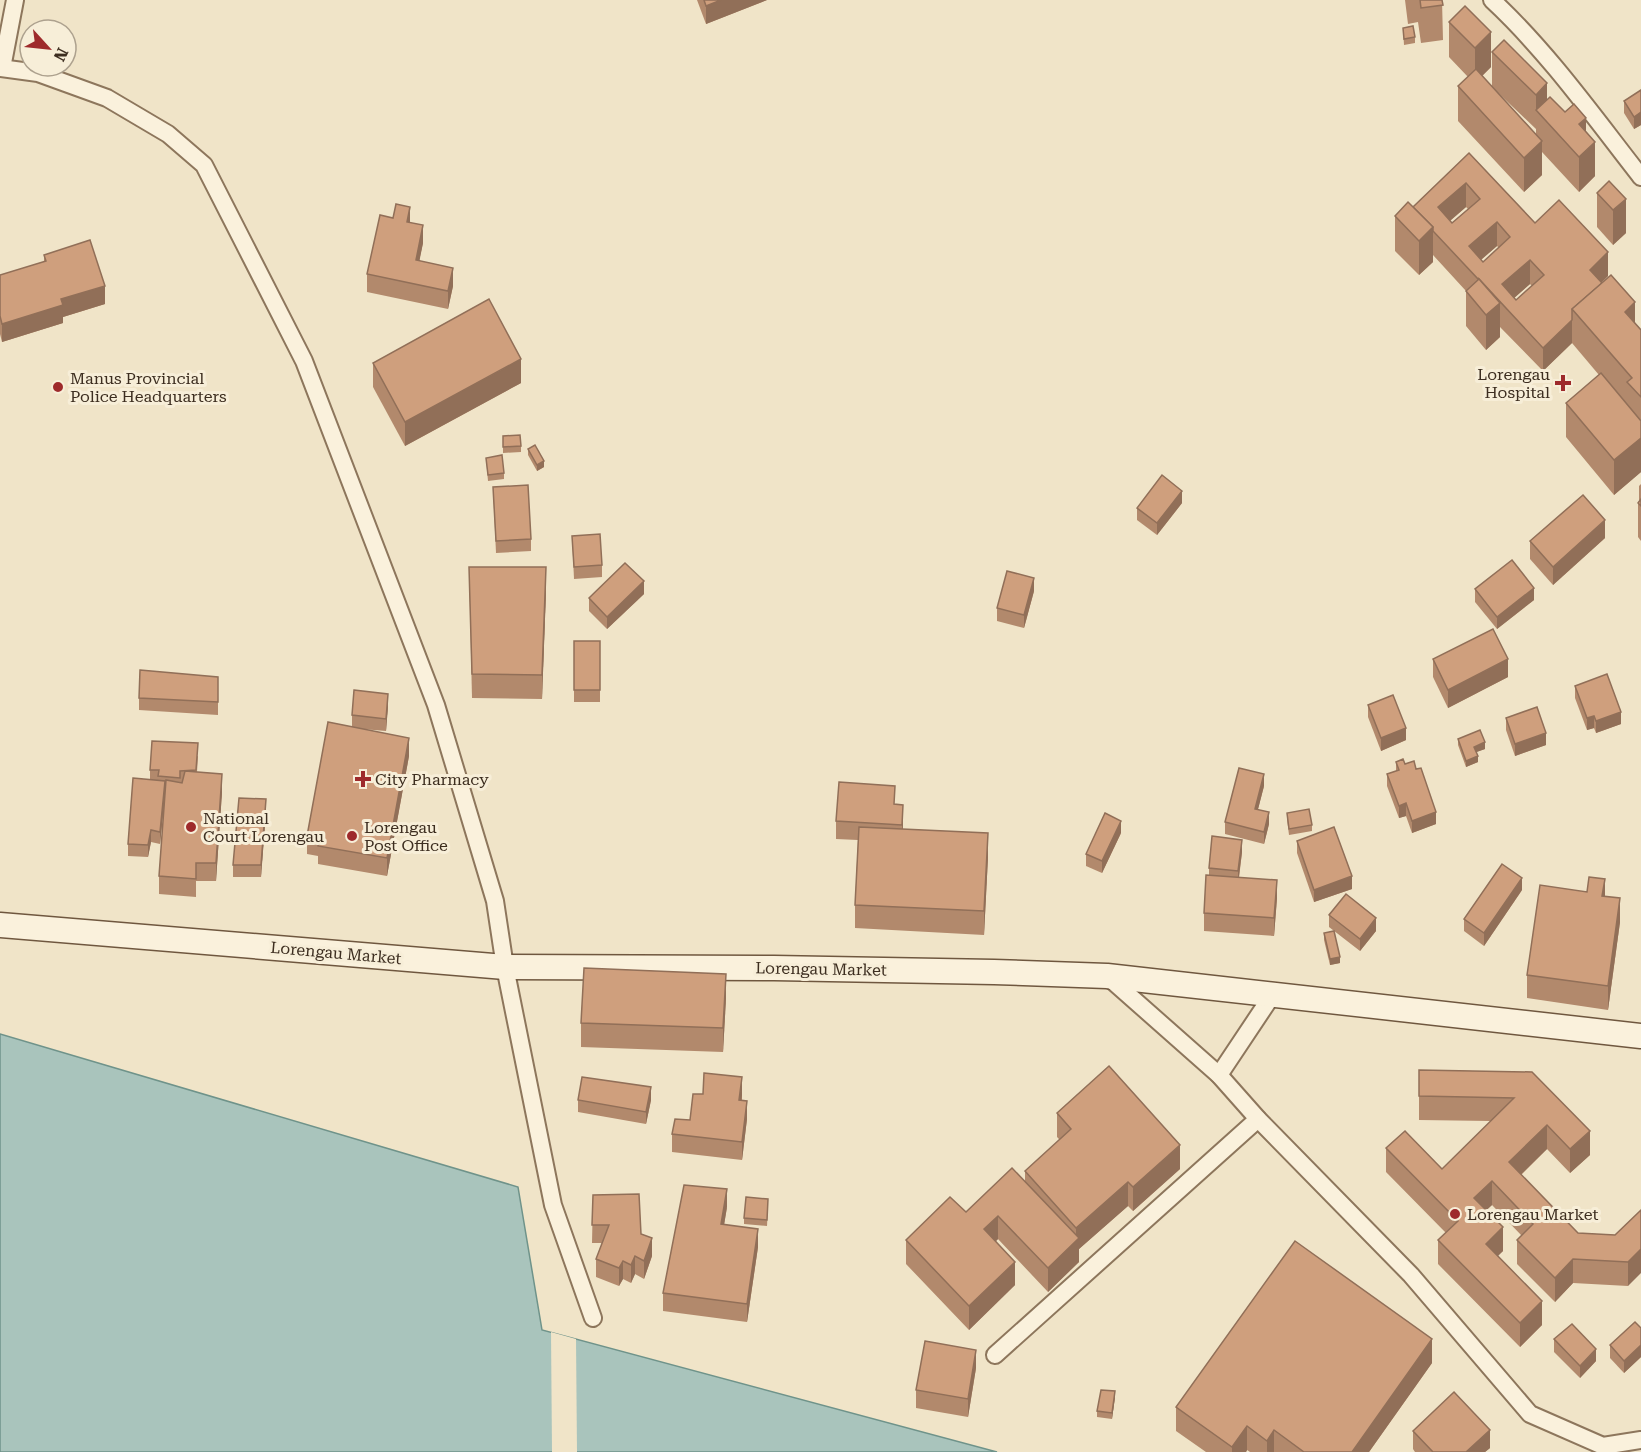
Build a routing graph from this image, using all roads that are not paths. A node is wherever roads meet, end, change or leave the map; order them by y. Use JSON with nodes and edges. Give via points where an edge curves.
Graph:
{"nodes":[{"id":1,"x":15,"y":0,"type":"edge"},
{"id":2,"x":1492,"y":0,"type":"edge"},
{"id":3,"x":1,"y":68,"type":"edge"},
{"id":4,"x":1641,"y":177,"type":"edge"},
{"id":5,"x":0,"y":925,"type":"edge"},
{"id":6,"x":505,"y":967,"type":"junction"},
{"id":7,"x":1107,"y":976,"type":"junction"},
{"id":8,"x":1273,"y":994,"type":"junction"},
{"id":9,"x":1641,"y":1036,"type":"edge"},
{"id":10,"x":1219,"y":1075,"type":"junction"},
{"id":11,"x":1258,"y":1119,"type":"junction"},
{"id":12,"x":593,"y":1318,"type":"dead end"},
{"id":13,"x":995,"y":1355,"type":"dead end"},
{"id":14,"x":1634,"y":1445,"type":"edge"}],
"edges":[{"from":1,"to":3,"type":"street"},
{"from":2,"to":4,"type":"street","via":[[1567,82]]},
{"from":3,"to":6,"type":"street","via":[[38,73],[107,98],[168,134],[204,165],[304,361],[436,705],[495,901]]},
{"from":5,"to":6,"type":"main road","name":"Lorengau Market"},
{"from":6,"to":7,"type":"main road","name":"Lorengau Market","via":[[797,968]]},
{"from":6,"to":12,"type":"street","via":[[553,1205]]},
{"from":7,"to":8,"type":"main road","name":"Lorengau Market"},
{"from":7,"to":10,"type":"street"},
{"from":8,"to":9,"type":"main road","name":"Lorengau Market"},
{"from":8,"to":10,"type":"street"},
{"from":10,"to":11,"type":"street"},
{"from":11,"to":13,"type":"street"},
{"from":11,"to":14,"type":"street","via":[[1411,1275],[1530,1414],[1603,1446]]}]}
